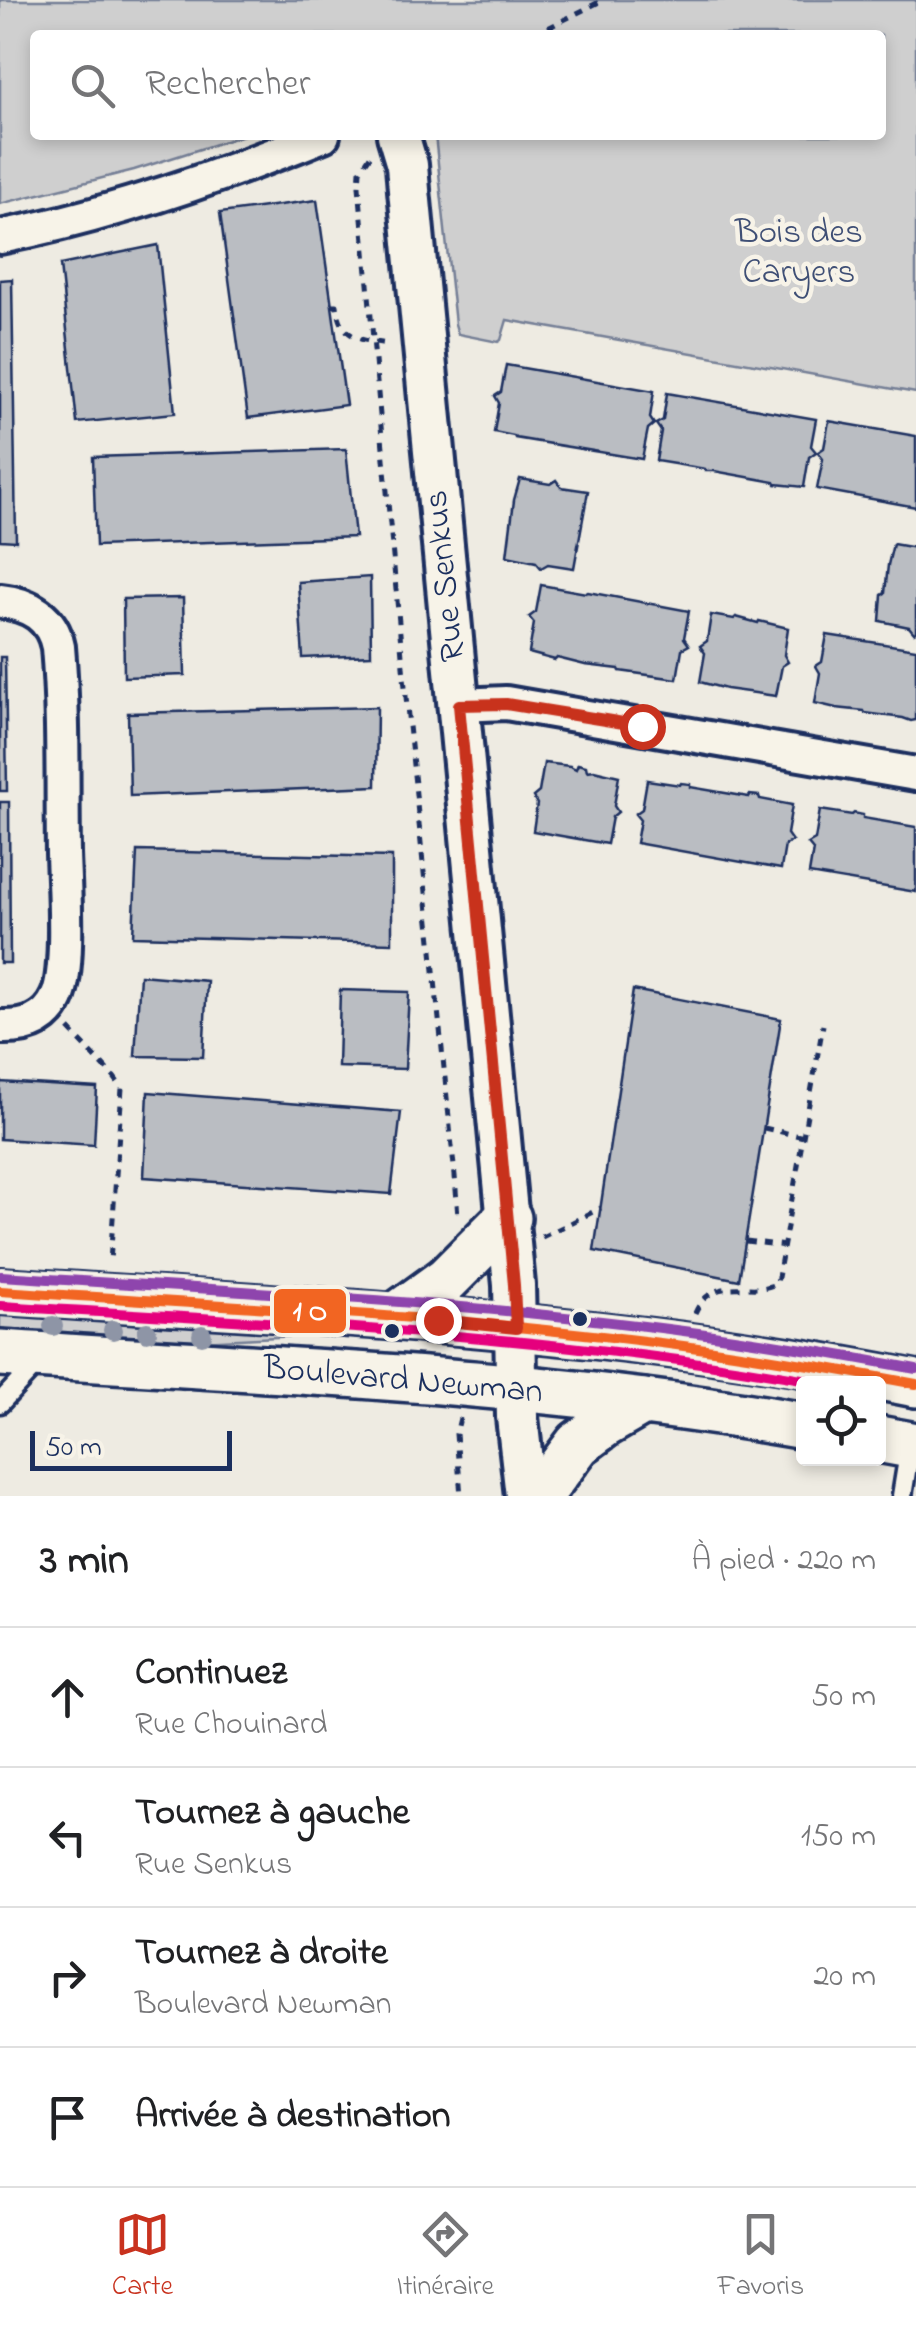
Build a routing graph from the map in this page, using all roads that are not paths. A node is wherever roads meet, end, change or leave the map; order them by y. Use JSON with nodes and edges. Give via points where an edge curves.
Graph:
{"nodes":[{"id":1,"x":311,"y":140,"type":"edge"},
{"id":2,"x":399,"y":140,"type":"edge"},
{"id":3,"x":0,"y":237,"type":"edge"},
{"id":4,"x":0,"y":601,"type":"edge"},
{"id":5,"x":459,"y":705,"type":"junction"},
{"id":6,"x":916,"y":774,"type":"edge"},
{"id":7,"x":0,"y":1027,"type":"edge"},
{"id":8,"x":525,"y":1228,"type":"junction"},
{"id":9,"x":0,"y":1290,"type":"edge"},
{"id":10,"x":396,"y":1316,"type":"junction"},
{"id":11,"x":516,"y":1328,"type":"junction"},
{"id":12,"x":22,"y":1354,"type":"edge"},
{"id":13,"x":916,"y":1384,"type":"edge"},
{"id":14,"x":516,"y":1388,"type":"junction"},
{"id":15,"x":643,"y":1402,"type":"junction"},
{"id":16,"x":0,"y":1403,"type":"edge"},
{"id":17,"x":796,"y":1425,"type":"edge"},
{"id":18,"x":902,"y":1443,"type":"edge"},
{"id":19,"x":526,"y":1496,"type":"edge"},
{"id":20,"x":539,"y":1496,"type":"edge"},
{"id":21,"x":902,"y":1496,"type":"edge"}],
"edges":[{"from":1,"to":3,"type":"street","via":[[160,196]]},
{"from":2,"to":5,"type":"street","name":"Rue Senkus"},
{"from":4,"to":7,"type":"street","via":[[37,612],[56,636],[64,898],[56,1001],[33,1023]]},
{"from":5,"to":6,"type":"street","via":[[506,704]]},
{"from":5,"to":8,"type":"street","name":"Rue Senkus"},
{"from":8,"to":10,"type":"main road"},
{"from":8,"to":11,"type":"street","name":"Rue Senkus"},
{"from":9,"to":10,"type":"main road","name":"Boulevard Newman"},
{"from":10,"to":11,"type":"main road","name":"Boulevard Newman"},
{"from":11,"to":13,"type":"main road","name":"Boulevard Newman"},
{"from":11,"to":14,"type":"street","name":"Rue Senkus"},
{"from":12,"to":14,"type":"main road","name":"Boulevard Newman"},
{"from":12,"to":16,"type":"lane"},
{"from":14,"to":15,"type":"main road","name":"Boulevard Newman"},
{"from":14,"to":19,"type":"street","name":"Rue Senkus"},
{"from":15,"to":17,"type":"main road","name":"Boulevard Newman"},
{"from":15,"to":20,"type":"main road","via":[[578,1444]]},
{"from":18,"to":21,"type":"lane"}]}
